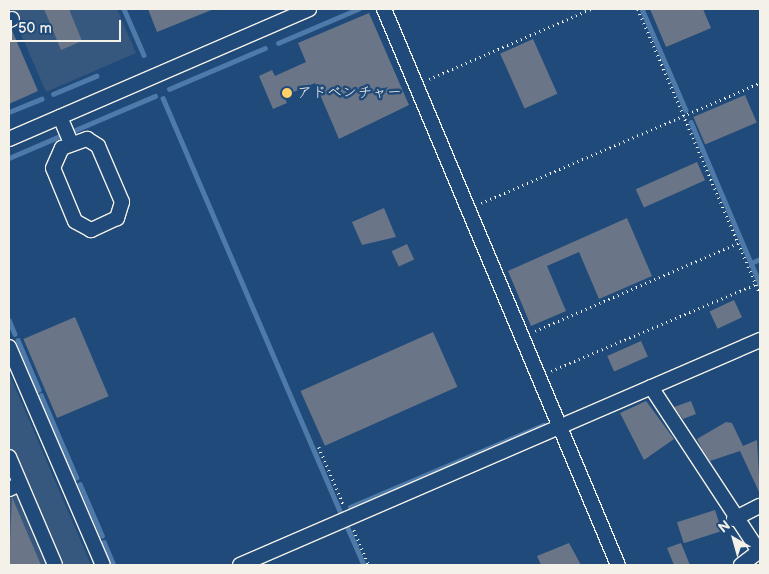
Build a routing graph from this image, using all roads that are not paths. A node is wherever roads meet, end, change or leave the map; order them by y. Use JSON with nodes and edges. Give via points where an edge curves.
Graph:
{"nodes":[{"id":1,"x":309,"y":9,"type":"edge"},
{"id":2,"x":384,"y":9,"type":"edge"},
{"id":3,"x":60,"y":116,"type":"junction"},
{"id":4,"x":9,"y":139,"type":"edge"},
{"id":5,"x":71,"y":143,"type":"junction"},
{"id":6,"x":760,"y":340,"type":"edge"},
{"id":7,"x":9,"y":347,"type":"edge"},
{"id":8,"x":651,"y":387,"type":"junction"},
{"id":9,"x":561,"y":426,"type":"junction"},
{"id":10,"x":9,"y":457,"type":"edge"},
{"id":11,"x":14,"y":487,"type":"edge"},
{"id":12,"x":760,"y":506,"type":"edge"},
{"id":13,"x":734,"y":519,"type":"junction"},
{"id":14,"x":759,"y":552,"type":"edge"},
{"id":15,"x":54,"y":565,"type":"edge"},
{"id":16,"x":104,"y":565,"type":"edge"},
{"id":17,"x":240,"y":565,"type":"edge"},
{"id":18,"x":618,"y":565,"type":"edge"},
{"id":19,"x":742,"y":565,"type":"edge"}],
"edges":[{"from":1,"to":3,"type":"street"},
{"from":2,"to":9,"type":"street"},
{"from":3,"to":4,"type":"street"},
{"from":3,"to":5,"type":"street"},
{"from":5,"to":5,"type":"street","via":[[87,139],[98,146],[122,202],[117,218],[90,230],[75,221],[53,168],[53,158]]},
{"from":6,"to":8,"type":"street"},
{"from":7,"to":16,"type":"street"},
{"from":8,"to":9,"type":"street"},
{"from":8,"to":13,"type":"street"},
{"from":9,"to":17,"type":"street"},
{"from":9,"to":18,"type":"street"},
{"from":10,"to":11,"type":"street"},
{"from":11,"to":15,"type":"street"},
{"from":12,"to":13,"type":"street"},
{"from":13,"to":14,"type":"street"},
{"from":14,"to":19,"type":"street"}]}
